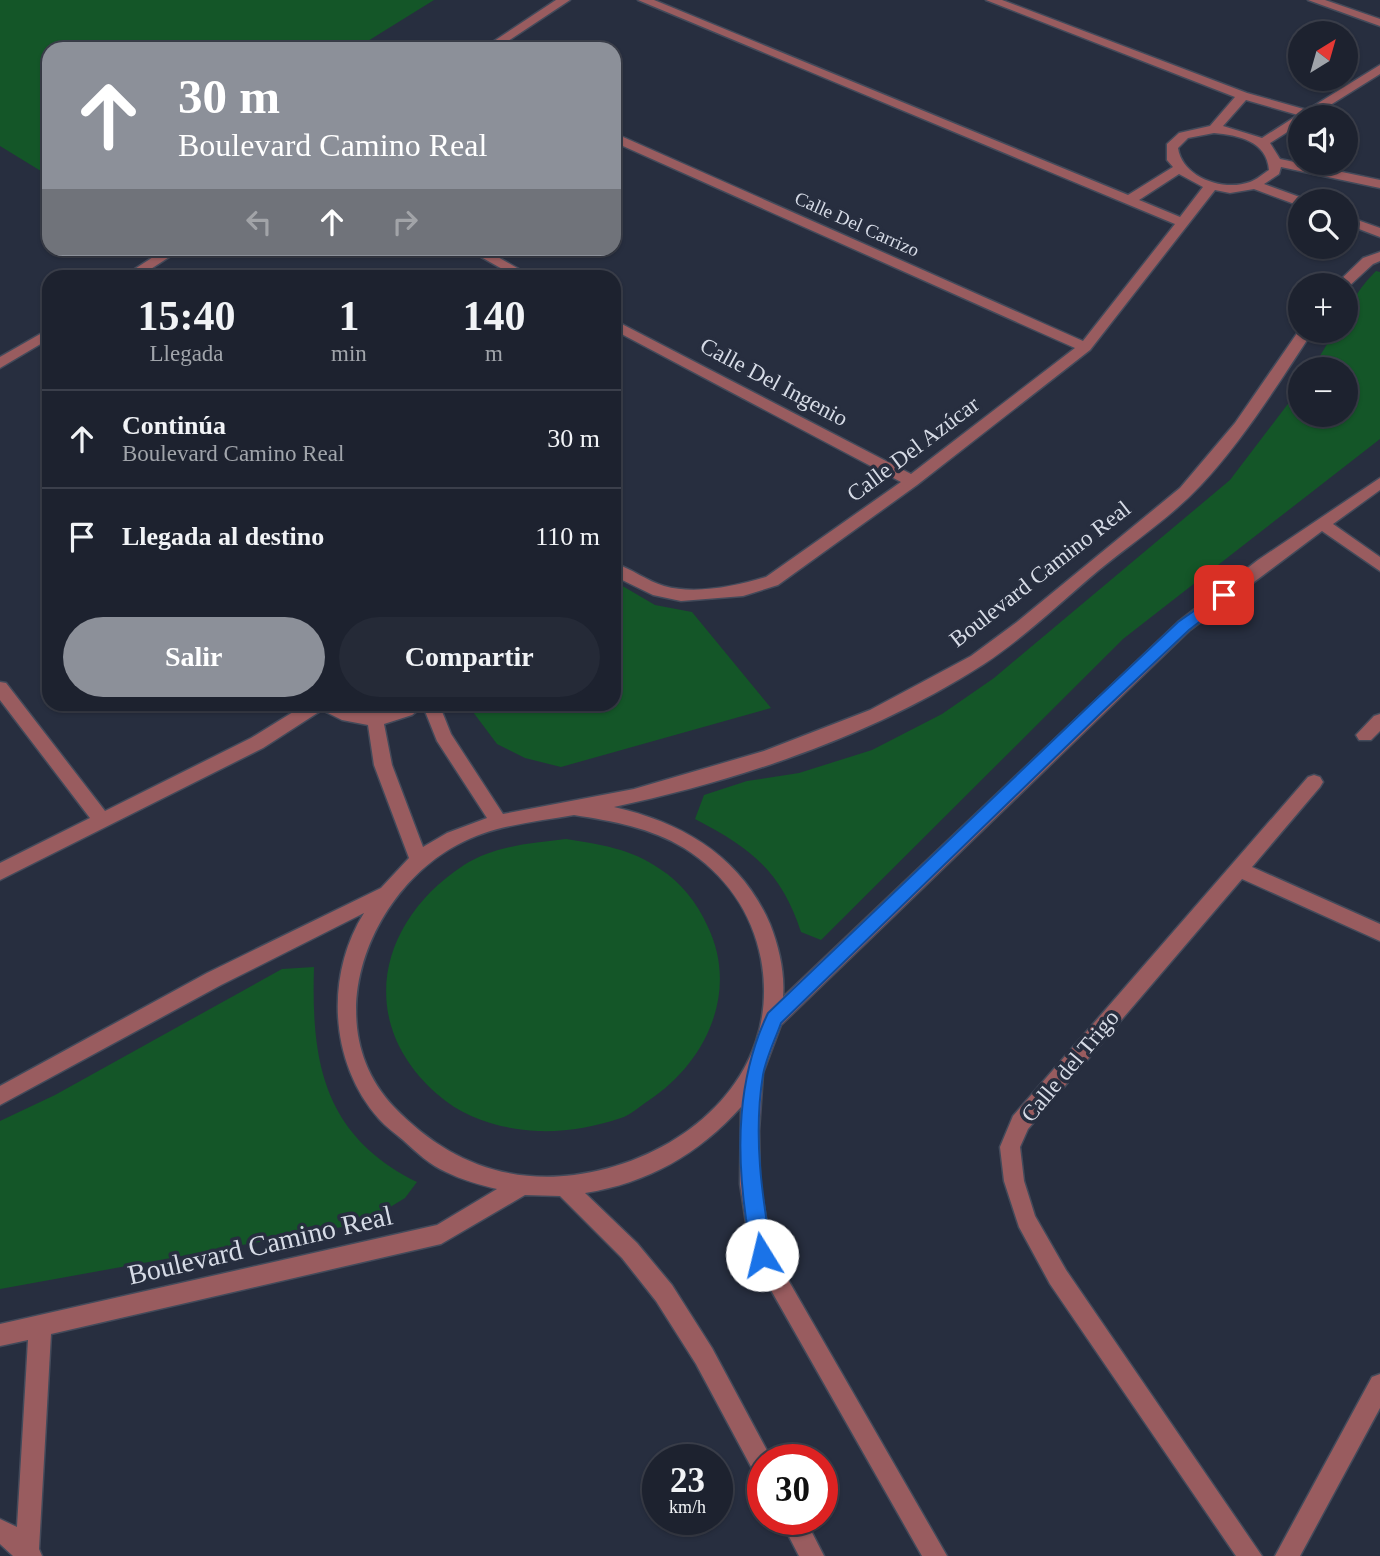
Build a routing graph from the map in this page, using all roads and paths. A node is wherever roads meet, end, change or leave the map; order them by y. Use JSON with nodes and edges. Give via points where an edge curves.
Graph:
{"nodes":[{"id":1,"x":564,"y":0,"type":"edge"},
{"id":2,"x":644,"y":0,"type":"edge"},
{"id":3,"x":992,"y":0,"type":"edge"},
{"id":4,"x":1314,"y":0,"type":"edge"},
{"id":5,"x":1380,"y":23,"type":"edge"},
{"id":6,"x":499,"y":42,"type":"edge"},
{"id":7,"x":1380,"y":69,"type":"edge"},
{"id":8,"x":1243,"y":96,"type":"junction"},
{"id":9,"x":1320,"y":105,"type":"edge"},
{"id":10,"x":1288,"y":109,"type":"edge"},
{"id":11,"x":1288,"y":125,"type":"edge"},
{"id":12,"x":1214,"y":129,"type":"junction"},
{"id":13,"x":621,"y":140,"type":"edge"},
{"id":14,"x":1262,"y":143,"type":"junction"},
{"id":15,"x":1276,"y":162,"type":"junction"},
{"id":16,"x":1178,"y":169,"type":"junction"},
{"id":17,"x":1380,"y":184,"type":"edge"},
{"id":18,"x":1255,"y":185,"type":"junction"},
{"id":19,"x":1211,"y":186,"type":"junction"},
{"id":20,"x":1288,"y":197,"type":"edge"},
{"id":21,"x":1129,"y":200,"type":"junction"},
{"id":22,"x":1184,"y":223,"type":"junction"},
{"id":23,"x":1358,"y":225,"type":"edge"},
{"id":24,"x":1380,"y":233,"type":"edge"},
{"id":25,"x":166,"y":256,"type":"edge"},
{"id":26,"x":486,"y":256,"type":"edge"},
{"id":27,"x":1380,"y":256,"type":"edge"},
{"id":28,"x":146,"y":270,"type":"edge"},
{"id":29,"x":513,"y":270,"type":"edge"},
{"id":30,"x":1355,"y":273,"type":"edge"},
{"id":31,"x":621,"y":328,"type":"edge"},
{"id":32,"x":42,"y":337,"type":"edge"},
{"id":33,"x":1297,"y":343,"type":"edge"},
{"id":34,"x":1085,"y":347,"type":"junction"},
{"id":35,"x":0,"y":363,"type":"edge"},
{"id":36,"x":912,"y":481,"type":"junction"},
{"id":37,"x":1378,"y":487,"type":"edge"},
{"id":38,"x":1324,"y":525,"type":"junction"},
{"id":39,"x":1380,"y":565,"type":"edge"},
{"id":40,"x":621,"y":572,"type":"edge"},
{"id":41,"x":0,"y":688,"type":"edge"},
{"id":42,"x":307,"y":711,"type":"edge"},
{"id":43,"x":335,"y":711,"type":"edge"},
{"id":44,"x":403,"y":711,"type":"edge"},
{"id":45,"x":434,"y":711,"type":"edge"},
{"id":46,"x":375,"y":719,"type":"junction"},
{"id":47,"x":1380,"y":721,"type":"edge"},
{"id":48,"x":1365,"y":734,"type":"dead end"},
{"id":49,"x":1314,"y":782,"type":"dead end"},
{"id":50,"x":574,"y":808,"type":"junction"},
{"id":51,"x":497,"y":819,"type":"junction"},
{"id":52,"x":102,"y":820,"type":"junction"},
{"id":53,"x":419,"y":860,"type":"junction"},
{"id":54,"x":1240,"y":870,"type":"junction"},
{"id":55,"x":0,"y":872,"type":"edge"},
{"id":56,"x":384,"y":894,"type":"junction"},
{"id":57,"x":1380,"y":933,"type":"edge"},
{"id":58,"x":774,"y":1019,"type":"junction"},
{"id":59,"x":754,"y":1073,"type":"junction"},
{"id":60,"x":0,"y":1096,"type":"edge"},
{"id":61,"x":523,"y":1185,"type":"junction"},
{"id":62,"x":565,"y":1187,"type":"junction"},
{"id":63,"x":40,"y":1326,"type":"junction"},
{"id":64,"x":0,"y":1335,"type":"edge"},
{"id":65,"x":1380,"y":1385,"type":"edge"},
{"id":66,"x":752,"y":1444,"type":"edge"},
{"id":67,"x":0,"y":1531,"type":"edge"},
{"id":68,"x":801,"y":1535,"type":"edge"},
{"id":69,"x":29,"y":1553,"type":"edge"},
{"id":70,"x":812,"y":1556,"type":"edge"},
{"id":71,"x":934,"y":1556,"type":"edge"},
{"id":72,"x":1250,"y":1556,"type":"edge"},
{"id":73,"x":1287,"y":1556,"type":"edge"}],
"edges":[{"from":1,"to":6,"type":"street"},
{"from":2,"to":21,"type":"street"},
{"from":3,"to":8,"type":"street"},
{"from":4,"to":5,"type":"street"},
{"from":7,"to":9,"type":"street"},
{"from":8,"to":10,"type":"street"},
{"from":8,"to":12,"type":"street"},
{"from":11,"to":14,"type":"street"},
{"from":12,"to":14,"type":"street"},
{"from":12,"to":16,"type":"street","via":[[1184,134],[1174,141],[1169,150]]},
{"from":13,"to":34,"type":"street","name":"Calle Del Carrizo"},
{"from":14,"to":15,"type":"street"},
{"from":15,"to":17,"type":"street"},
{"from":15,"to":18,"type":"street","via":[[1268,179]]},
{"from":16,"to":19,"type":"street"},
{"from":16,"to":21,"type":"street"},
{"from":18,"to":19,"type":"street"},
{"from":18,"to":20,"type":"street"},
{"from":19,"to":22,"type":"street","name":"Calle Del Azúcar"},
{"from":21,"to":22,"type":"street"},
{"from":22,"to":34,"type":"street","name":"Calle Del Azúcar"},
{"from":23,"to":24,"type":"street"},
{"from":25,"to":28,"type":"street"},
{"from":26,"to":29,"type":"street"},
{"from":27,"to":30,"type":"street"},
{"from":31,"to":36,"type":"street","name":"Calle Del Ingenio"},
{"from":32,"to":35,"type":"street"},
{"from":33,"to":50,"type":"street","name":"Boulevard Camino Real","via":[[1195,482],[982,657],[909,700],[813,740],[694,780]]},
{"from":34,"to":36,"type":"street","name":"Calle Del Azúcar"},
{"from":36,"to":40,"type":"street","name":"Calle Del Azúcar","via":[[772,581],[743,590],[681,595],[659,591]]},
{"from":37,"to":38,"type":"street"},
{"from":38,"to":39,"type":"street"},
{"from":38,"to":58,"type":"street","via":[[1184,626]]},
{"from":41,"to":52,"type":"street"},
{"from":42,"to":52,"type":"street","via":[[257,743]]},
{"from":43,"to":46,"type":"street"},
{"from":44,"to":46,"type":"street"},
{"from":45,"to":51,"type":"street","via":[[443,736]]},
{"from":46,"to":53,"type":"street","via":[[383,765]]},
{"from":47,"to":48,"type":"street"},
{"from":49,"to":54,"type":"street","name":"Calle del Trigo"},
{"from":50,"to":51,"type":"street"},
{"from":50,"to":58,"type":"street","via":[[641,821],[683,838],[726,870],[758,914],[775,964]]},
{"from":51,"to":53,"type":"street","via":[[456,836]]},
{"from":52,"to":55,"type":"street"},
{"from":53,"to":56,"type":"street"},
{"from":54,"to":57,"type":"street"},
{"from":54,"to":72,"type":"street","name":"Calle del Trigo","via":[[1020,1123],[1010,1147],[1026,1220],[1058,1277]]},
{"from":56,"to":60,"type":"street","via":[[214,979]]},
{"from":56,"to":61,"type":"street","via":[[354,949],[344,1010],[357,1071],[395,1125],[452,1165]]},
{"from":58,"to":59,"type":"street"},
{"from":59,"to":62,"type":"street","via":[[723,1117],[677,1152],[624,1176]]},
{"from":59,"to":71,"type":"street","via":[[750,1184],[762,1255]]},
{"from":61,"to":62,"type":"street"},
{"from":61,"to":63,"type":"street","name":"Boulevard Camino Real","via":[[441,1234]]},
{"from":62,"to":66,"type":"street","via":[[631,1252],[663,1292]]},
{"from":63,"to":64,"type":"street","name":"Boulevard Camino Real"},
{"from":63,"to":69,"type":"street"},
{"from":65,"to":73,"type":"street"},
{"from":67,"to":69,"type":"street"},
{"from":68,"to":70,"type":"street"}]}
